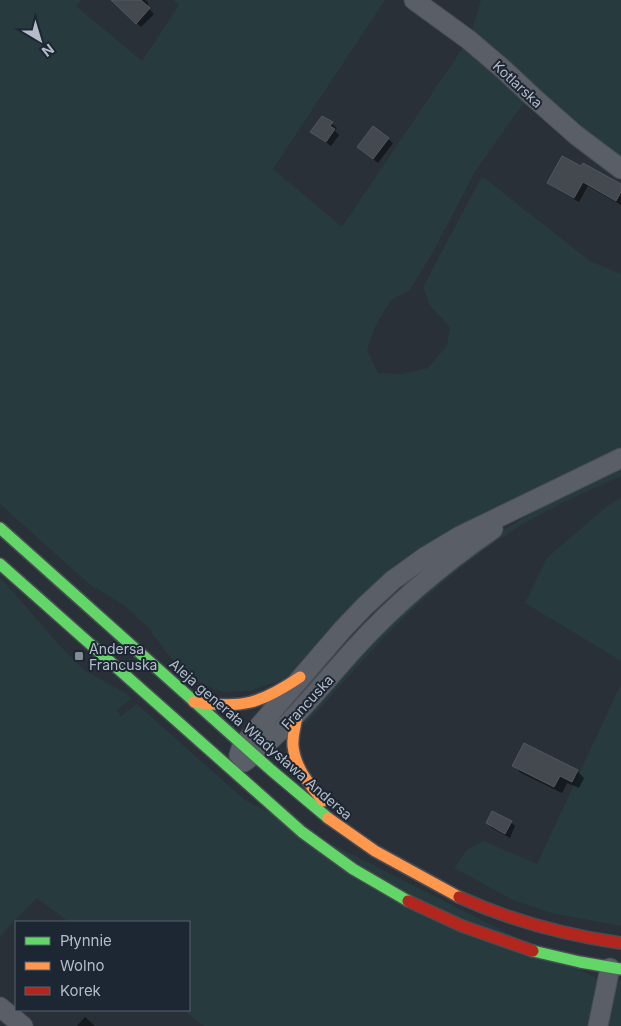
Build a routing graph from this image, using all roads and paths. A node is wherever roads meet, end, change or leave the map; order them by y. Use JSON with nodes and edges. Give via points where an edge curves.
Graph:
{"nodes":[{"id":1,"x":414,"y":0,"type":"edge"},
{"id":2,"x":621,"y":169,"type":"edge"},
{"id":3,"x":621,"y":458,"type":"edge"},
{"id":4,"x":543,"y":495,"type":"junction"},
{"id":5,"x":0,"y":528,"type":"edge"},
{"id":6,"x":0,"y":564,"type":"edge"},
{"id":7,"x":300,"y":677,"type":"junction"},
{"id":8,"x":194,"y":702,"type":"junction"},
{"id":9,"x":297,"y":715,"type":"junction"},
{"id":10,"x":248,"y":750,"type":"junction"},
{"id":11,"x":233,"y":770,"type":"junction"},
{"id":12,"x":352,"y":836,"type":"junction"},
{"id":13,"x":621,"y":943,"type":"edge"},
{"id":14,"x":615,"y":969,"type":"edge"},
{"id":15,"x":0,"y":1007,"type":"edge"},
{"id":16,"x":23,"y":1026,"type":"edge"},
{"id":17,"x":598,"y":1026,"type":"edge"}],
"edges":[{"from":1,"to":2,"type":"street","name":"Kotlarska","via":[[469,40],[569,129]]},
{"from":3,"to":4,"type":"street","name":"Francuska"},
{"from":4,"to":7,"type":"street","name":"Francuska","via":[[460,536],[393,580]]},
{"from":4,"to":9,"type":"street","name":"Francuska","via":[[476,541],[411,593],[356,647]]},
{"from":5,"to":8,"type":"main road","name":"Aleja generała Władysława Andersa"},
{"from":6,"to":11,"type":"main road"},
{"from":7,"to":8,"type":"main road","via":[[264,700],[244,706]]},
{"from":7,"to":10,"type":"street","name":"Francuska"},
{"from":8,"to":10,"type":"main road","name":"Aleja generała Władysława Andersa"},
{"from":9,"to":10,"type":"street","name":"Francuska"},
{"from":9,"to":12,"type":"main road","via":[[293,746],[300,770]]},
{"from":10,"to":11,"type":"street","name":"Francuska"},
{"from":10,"to":12,"type":"main road","name":"Aleja generała Władysława Andersa"},
{"from":11,"to":14,"type":"main road","via":[[319,845],[400,897],[452,923],[506,944]]},
{"from":12,"to":13,"type":"main road","name":"Aleja generała Władysława Andersa","via":[[420,878],[480,908],[563,933]]},
{"from":14,"to":17,"type":"street"},
{"from":15,"to":16,"type":"street"}]}
